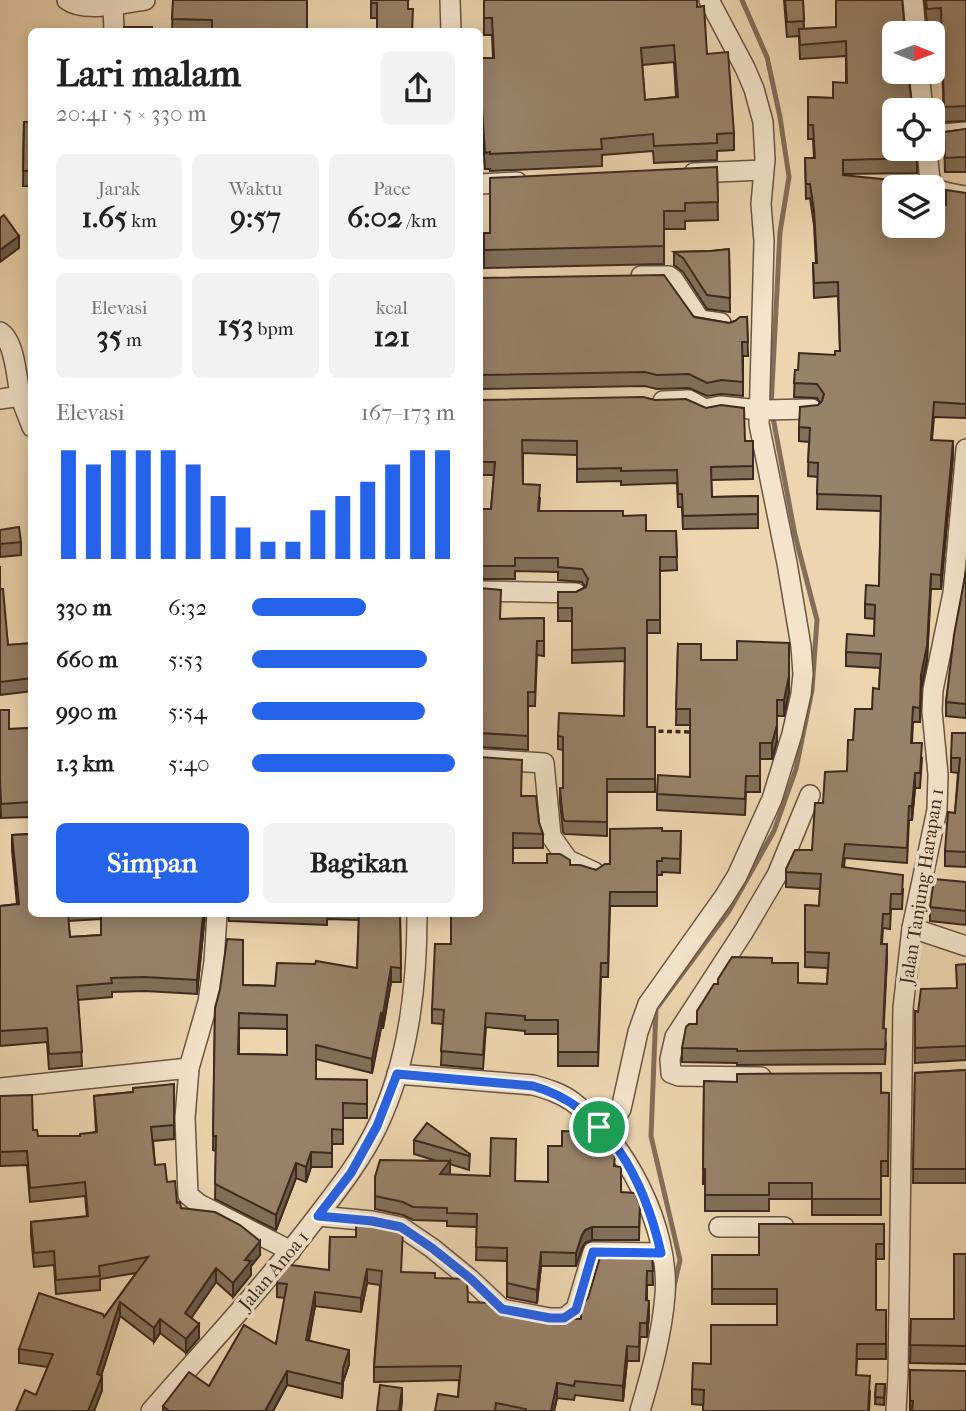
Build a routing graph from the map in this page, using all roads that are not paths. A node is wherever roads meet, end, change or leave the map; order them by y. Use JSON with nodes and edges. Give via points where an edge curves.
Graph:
{"nodes":[{"id":1,"x":67,"y":0,"type":"edge"},
{"id":2,"x":145,"y":0,"type":"edge"},
{"id":3,"x":450,"y":0,"type":"edge"},
{"id":4,"x":709,"y":0,"type":"edge"},
{"id":5,"x":913,"y":0,"type":"edge"},
{"id":6,"x":113,"y":5,"type":"junction"},
{"id":7,"x":915,"y":21,"type":"edge"},
{"id":8,"x":114,"y":28,"type":"edge"},
{"id":9,"x":450,"y":28,"type":"edge"},
{"id":10,"x":966,"y":132,"type":"edge"},
{"id":11,"x":945,"y":134,"type":"edge"},
{"id":12,"x":929,"y":161,"type":"edge"},
{"id":13,"x":763,"y":170,"type":"junction"},
{"id":14,"x":679,"y":173,"type":"edge"},
{"id":15,"x":534,"y":181,"type":"edge"},
{"id":16,"x":483,"y":184,"type":"edge"},
{"id":17,"x":966,"y":196,"type":"edge"},
{"id":18,"x":623,"y":276,"type":"edge"},
{"id":19,"x":730,"y":324,"type":"edge"},
{"id":20,"x":0,"y":332,"type":"edge"},
{"id":21,"x":10,"y":398,"type":"edge"},
{"id":22,"x":645,"y":398,"type":"edge"},
{"id":23,"x":762,"y":410,"type":"junction"},
{"id":24,"x":802,"y":410,"type":"edge"},
{"id":25,"x":28,"y":422,"type":"edge"},
{"id":26,"x":966,"y":449,"type":"edge"},
{"id":27,"x":965,"y":469,"type":"edge"},
{"id":28,"x":483,"y":591,"type":"edge"},
{"id":29,"x":576,"y":593,"type":"edge"},
{"id":30,"x":959,"y":594,"type":"edge"},
{"id":31,"x":483,"y":759,"type":"edge"},
{"id":32,"x":810,"y":795,"type":"dead end"},
{"id":33,"x":594,"y":872,"type":"edge"},
{"id":34,"x":217,"y":917,"type":"edge"},
{"id":35,"x":417,"y":917,"type":"edge"},
{"id":36,"x":912,"y":928,"type":"junction"},
{"id":37,"x":966,"y":946,"type":"edge"},
{"id":38,"x":189,"y":1069,"type":"junction"},
{"id":39,"x":397,"y":1074,"type":"junction"},
{"id":40,"x":927,"y":1075,"type":"edge"},
{"id":41,"x":895,"y":1076,"type":"junction"},
{"id":42,"x":783,"y":1077,"type":"edge"},
{"id":43,"x":0,"y":1088,"type":"edge"},
{"id":44,"x":599,"y":1127,"type":"junction"},
{"id":45,"x":318,"y":1216,"type":"junction"},
{"id":46,"x":719,"y":1227,"type":"dead end"},
{"id":47,"x":803,"y":1227,"type":"edge"},
{"id":48,"x":291,"y":1251,"type":"junction"},
{"id":49,"x":661,"y":1253,"type":"junction"},
{"id":50,"x":151,"y":1411,"type":"edge"},
{"id":51,"x":640,"y":1411,"type":"edge"},
{"id":52,"x":895,"y":1411,"type":"edge"}],
"edges":[{"from":1,"to":6,"type":"street","via":[[78,6]]},
{"from":2,"to":6,"type":"street"},
{"from":3,"to":9,"type":"street"},
{"from":4,"to":13,"type":"street","via":[[754,89],[763,122]]},
{"from":5,"to":7,"type":"street"},
{"from":6,"to":8,"type":"street"},
{"from":10,"to":11,"type":"street"},
{"from":12,"to":17,"type":"street","via":[[932,186]]},
{"from":13,"to":14,"type":"street"},
{"from":13,"to":23,"type":"street"},
{"from":15,"to":16,"type":"street"},
{"from":18,"to":19,"type":"street","via":[[669,276],[700,320]]},
{"from":20,"to":21,"type":"street","via":[[10,344]]},
{"from":21,"to":25,"type":"street"},
{"from":22,"to":23,"type":"street","via":[[689,400],[705,409]]},
{"from":23,"to":24,"type":"street"},
{"from":23,"to":44,"type":"street","via":[[760,433],[803,664],[792,734],[772,799],[737,876],[648,1004],[621,1109]]},
{"from":26,"to":27,"type":"street","name":"Jalan Tanjung Harapan 1"},
{"from":27,"to":30,"type":"street","name":"Jalan Tanjung Harapan 1"},
{"from":28,"to":29,"type":"street"},
{"from":30,"to":36,"type":"street","name":"Jalan Tanjung Harapan 1","via":[[936,669],[932,711],[937,810]]},
{"from":31,"to":33,"type":"street","via":[[544,763],[551,836],[568,860]]},
{"from":32,"to":42,"type":"street","via":[[776,875],[675,1037],[670,1059],[671,1073],[679,1076]]},
{"from":34,"to":38,"type":"street","via":[[208,1002]]},
{"from":35,"to":39,"type":"street","name":"Jalan Anoa 1","via":[[411,1014]]},
{"from":36,"to":37,"type":"street"},
{"from":36,"to":41,"type":"street","name":"Jalan Tanjung Harapan 1"},
{"from":38,"to":43,"type":"street"},
{"from":38,"to":48,"type":"street","via":[[188,1195]]},
{"from":39,"to":44,"type":"street","via":[[554,1091]]},
{"from":39,"to":45,"type":"street","name":"Jalan Anoa 1","via":[[377,1126],[351,1173]]},
{"from":40,"to":41,"type":"street"},
{"from":41,"to":52,"type":"street","name":"Jalan Tanjung Harapan 1","via":[[894,1227],[905,1375]]},
{"from":44,"to":49,"type":"street","via":[[637,1180]]},
{"from":45,"to":48,"type":"street","name":"Jalan Anoa 1"},
{"from":45,"to":49,"type":"street","via":[[401,1227],[471,1279],[502,1309],[550,1318],[564,1318],[576,1310],[593,1252]]},
{"from":46,"to":47,"type":"street"},
{"from":48,"to":50,"type":"street","name":"Jalan Anoa 1"},
{"from":49,"to":51,"type":"street","via":[[665,1293]]}]}
